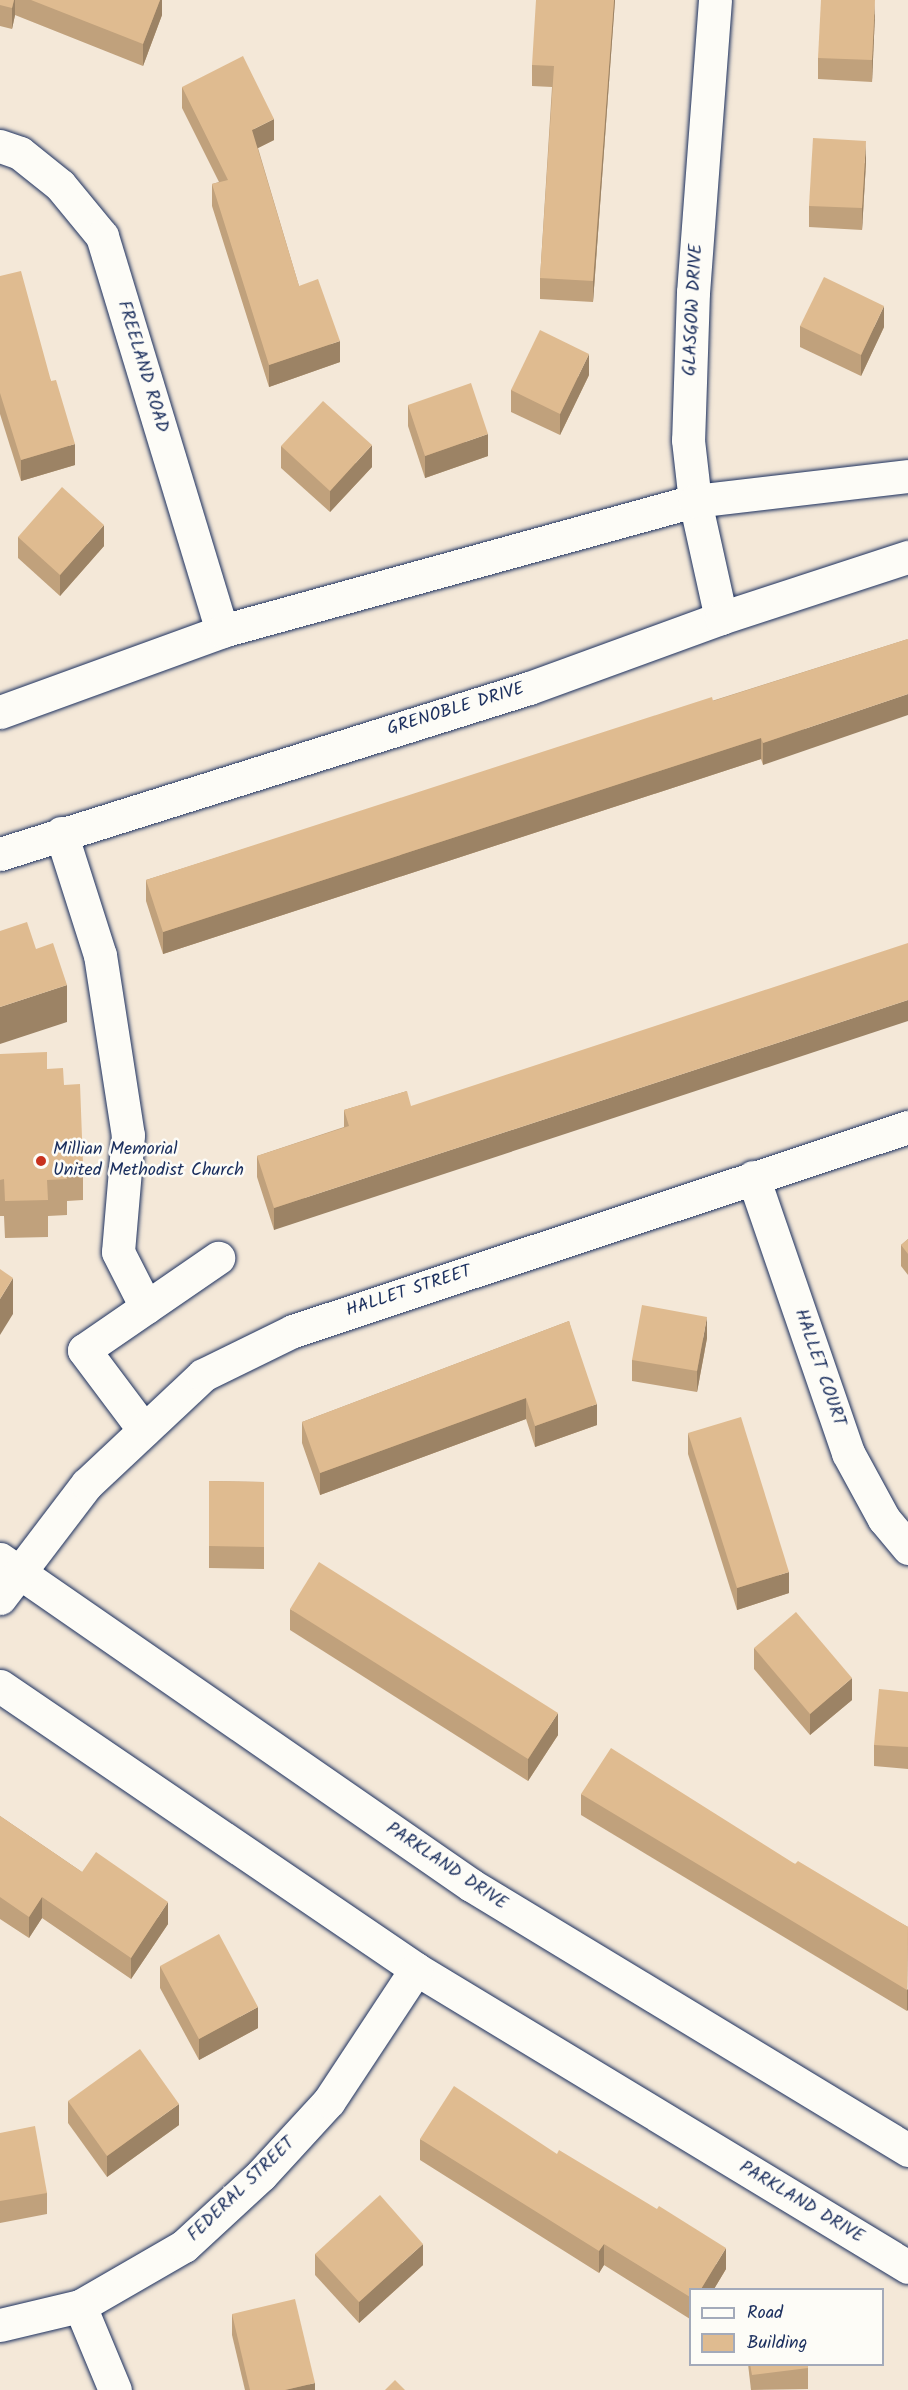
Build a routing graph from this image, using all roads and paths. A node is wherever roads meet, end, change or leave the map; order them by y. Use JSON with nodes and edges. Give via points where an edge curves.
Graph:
{"nodes":[{"id":1,"x":715,"y":0,"type":"edge"},
{"id":2,"x":0,"y":146,"type":"edge"},
{"id":3,"x":908,"y":476,"type":"edge"},
{"id":4,"x":695,"y":501,"type":"junction"},
{"id":5,"x":908,"y":557,"type":"edge"},
{"id":6,"x":721,"y":618,"type":"junction"},
{"id":7,"x":222,"y":631,"type":"junction"},
{"id":8,"x":0,"y":711,"type":"edge"},
{"id":9,"x":61,"y":833,"type":"junction"},
{"id":10,"x":0,"y":854,"type":"edge"},
{"id":11,"x":908,"y":1127,"type":"edge"},
{"id":12,"x":753,"y":1177,"type":"junction"},
{"id":13,"x":218,"y":1258,"type":"dead end"},
{"id":14,"x":146,"y":1307,"type":"junction"},
{"id":15,"x":144,"y":1430,"type":"junction"},
{"id":16,"x":908,"y":1548,"type":"edge"},
{"id":17,"x":9,"y":1565,"type":"edge"},
{"id":18,"x":0,"y":1598,"type":"edge"},
{"id":19,"x":0,"y":1686,"type":"edge"},
{"id":20,"x":416,"y":1969,"type":"junction"},
{"id":21,"x":908,"y":2150,"type":"edge"},
{"id":22,"x":908,"y":2268,"type":"edge"},
{"id":23,"x":80,"y":2306,"type":"junction"},
{"id":24,"x":0,"y":2325,"type":"edge"},
{"id":25,"x":115,"y":2390,"type":"edge"}],
"edges":[{"from":1,"to":4,"type":"street","name":"GLASGOW DRIVE","via":[[693,304],[688,440]]},
{"from":2,"to":7,"type":"street","name":"FREELAND ROAD","via":[[20,153],[60,185],[102,236]]},
{"from":3,"to":4,"type":"street"},
{"from":4,"to":6,"type":"street","name":"GLASGOW DRIVE"},
{"from":4,"to":7,"type":"street"},
{"from":5,"to":6,"type":"street","name":"GRENOBLE DRIVE"},
{"from":6,"to":9,"type":"street","name":"GRENOBLE DRIVE","via":[[529,688]]},
{"from":7,"to":8,"type":"street"},
{"from":9,"to":10,"type":"street","name":"GRENOBLE DRIVE"},
{"from":9,"to":14,"type":"street","via":[[100,955],[128,1135],[118,1252]]},
{"from":11,"to":12,"type":"street","name":"HALLET STREET"},
{"from":12,"to":15,"type":"street","name":"HALLET STREET","via":[[293,1331],[203,1375]]},
{"from":12,"to":16,"type":"street","name":"HALLET COURT","via":[[848,1453],[884,1519]]},
{"from":13,"to":14,"type":"street"},
{"from":14,"to":15,"type":"street","via":[[84,1350]]},
{"from":15,"to":17,"type":"street","name":"HALLET STREET"},
{"from":17,"to":18,"type":"street","name":"HALLET STREET"},
{"from":17,"to":21,"type":"street","name":"PARKLAND DRIVE","via":[[471,1885]]},
{"from":19,"to":20,"type":"street","name":"PARKLAND DRIVE"},
{"from":20,"to":22,"type":"street","name":"PARKLAND DRIVE"},
{"from":20,"to":23,"type":"street","name":"FEDERAL STREET","via":[[329,2102],[261,2175],[184,2246]]},
{"from":23,"to":24,"type":"street","name":"FEDERAL STREET"},
{"from":23,"to":25,"type":"street"}]}
